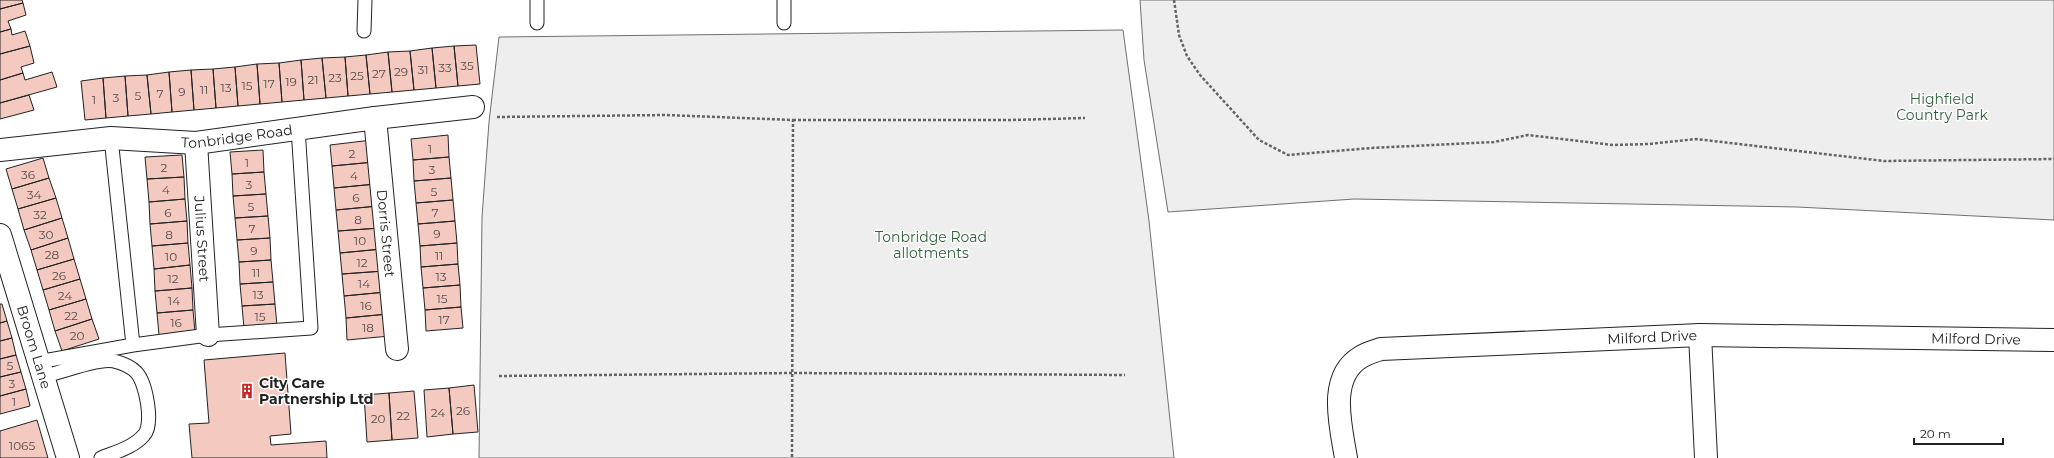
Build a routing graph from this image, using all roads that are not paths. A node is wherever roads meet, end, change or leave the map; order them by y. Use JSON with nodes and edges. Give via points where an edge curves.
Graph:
{"nodes":[{"id":1,"x":365,"y":0,"type":"edge"},
{"id":2,"x":537,"y":0,"type":"edge"},
{"id":3,"x":784,"y":0,"type":"edge"},
{"id":4,"x":537,"y":23,"type":"dead end"},
{"id":5,"x":784,"y":23,"type":"dead end"},
{"id":6,"x":364,"y":31,"type":"dead end"},
{"id":7,"x":473,"y":107,"type":"road end"},
{"id":8,"x":375,"y":118,"type":"junction"},
{"id":9,"x":298,"y":128,"type":"junction"},
{"id":10,"x":111,"y":138,"type":"junction"},
{"id":11,"x":196,"y":143,"type":"junction"},
{"id":12,"x":0,"y":150,"type":"edge"},
{"id":13,"x":0,"y":235,"type":"edge"},
{"id":14,"x":208,"y":335,"type":"junction"},
{"id":15,"x":1700,"y":335,"type":"junction"},
{"id":16,"x":2054,"y":340,"type":"edge"},
{"id":17,"x":133,"y":345,"type":"junction"},
{"id":18,"x":397,"y":349,"type":"dead end"},
{"id":19,"x":40,"y":370,"type":"junction"},
{"id":20,"x":68,"y":458,"type":"edge"},
{"id":21,"x":101,"y":458,"type":"edge"},
{"id":22,"x":1346,"y":458,"type":"edge"},
{"id":23,"x":1706,"y":458,"type":"edge"}],
"edges":[{"from":1,"to":6,"type":"lane"},
{"from":2,"to":4,"type":"lane"},
{"from":3,"to":5,"type":"lane"},
{"from":7,"to":8,"type":"street","name":"Tonbridge Road"},
{"from":8,"to":9,"type":"street","name":"Tonbridge Road"},
{"from":8,"to":18,"type":"street","name":"Dorris Street"},
{"from":9,"to":11,"type":"street","name":"Tonbridge Road"},
{"from":9,"to":14,"type":"lane","via":[[311,328]]},
{"from":10,"to":11,"type":"street","name":"Tonbridge Road"},
{"from":10,"to":12,"type":"street","name":"Tonbridge Road"},
{"from":10,"to":17,"type":"lane"},
{"from":11,"to":14,"type":"street","name":"Julius Street"},
{"from":13,"to":19,"type":"street","name":"Broom Lane"},
{"from":14,"to":17,"type":"lane"},
{"from":15,"to":16,"type":"street","name":"Milford Drive"},
{"from":15,"to":22,"type":"street","name":"Milford Drive","via":[[1381,349],[1360,357],[1348,370],[1340,389],[1338,406]]},
{"from":15,"to":23,"type":"street"},
{"from":17,"to":19,"type":"lane"},
{"from":19,"to":20,"type":"street","name":"Broom Lane"},
{"from":19,"to":21,"type":"lane","via":[[112,360],[125,364],[137,373],[144,389],[150,416],[145,434],[131,446]]}]}
